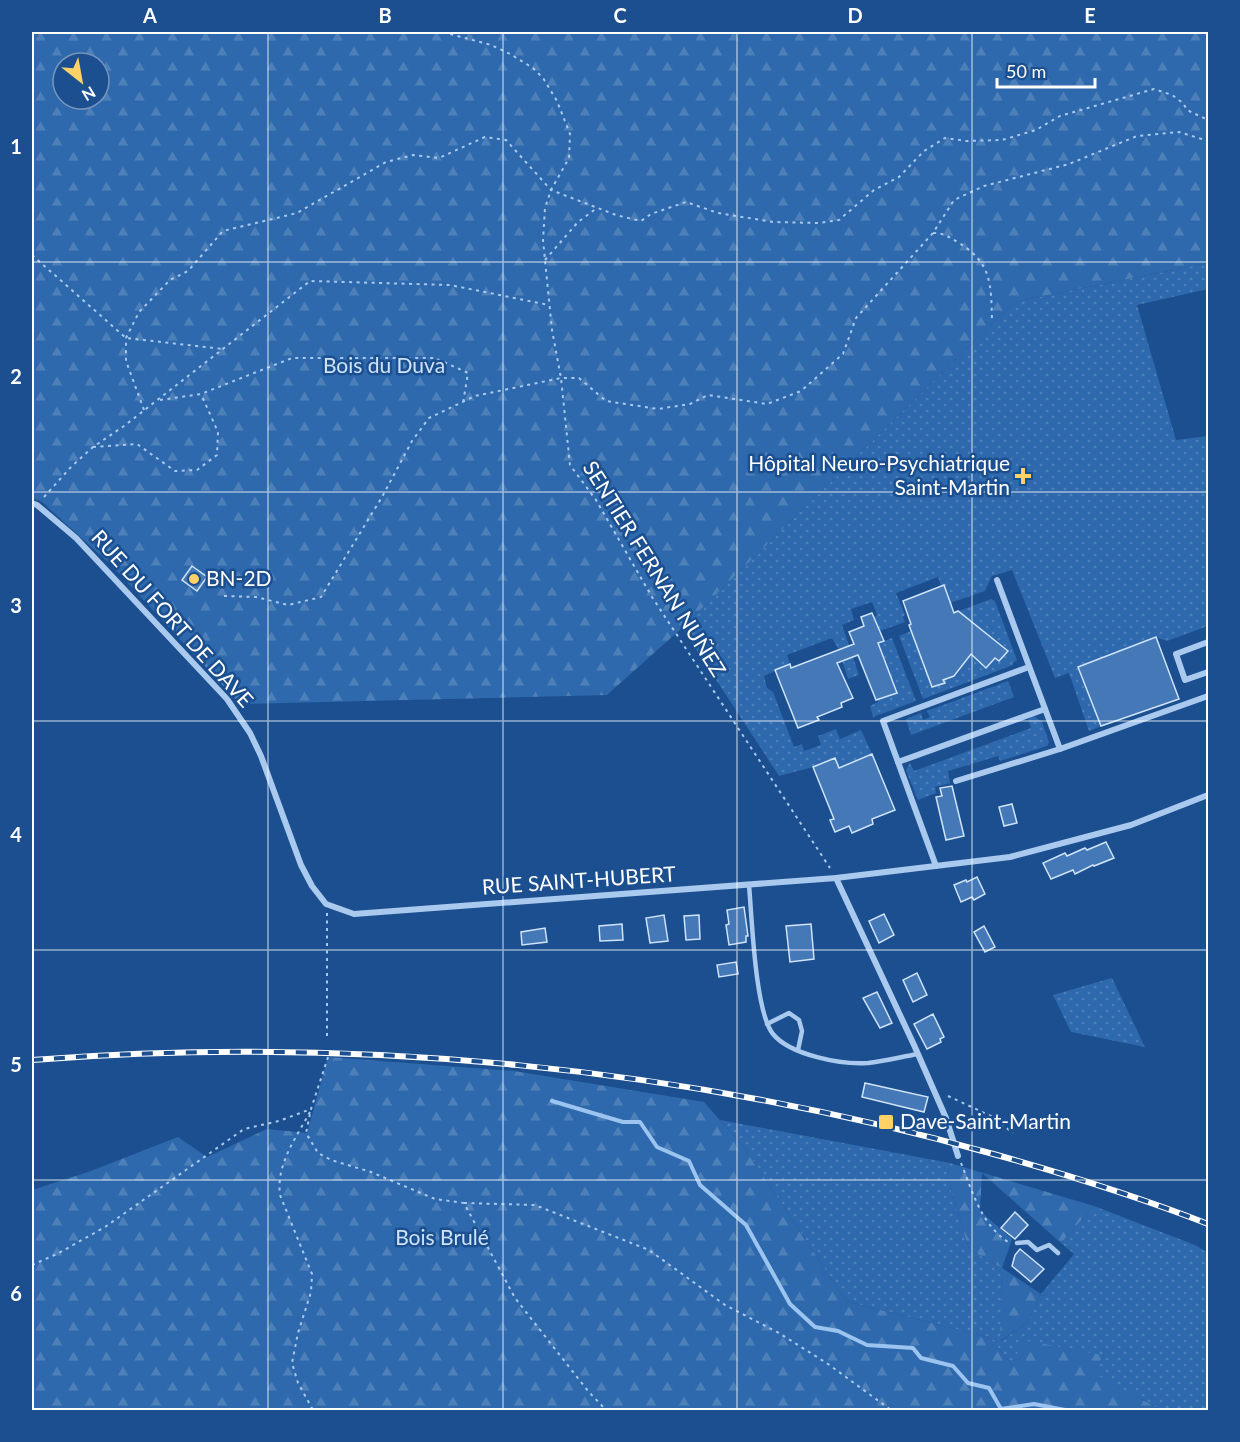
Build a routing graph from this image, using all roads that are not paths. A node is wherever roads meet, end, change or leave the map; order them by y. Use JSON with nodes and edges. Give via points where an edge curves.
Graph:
{"nodes":[{"id":1,"x":34,"y":504,"type":"edge"},
{"id":2,"x":997,"y":580,"type":"dead end"},
{"id":3,"x":1209,"y":642,"type":"edge"},
{"id":4,"x":1029,"y":667,"type":"junction"},
{"id":5,"x":1209,"y":672,"type":"edge"},
{"id":6,"x":1209,"y":696,"type":"edge"},
{"id":7,"x":1045,"y":709,"type":"junction"},
{"id":8,"x":1060,"y":749,"type":"junction"},
{"id":9,"x":898,"y":762,"type":"junction"},
{"id":10,"x":956,"y":781,"type":"dead end"},
{"id":11,"x":1209,"y":795,"type":"edge"},
{"id":12,"x":936,"y":866,"type":"junction"},
{"id":13,"x":836,"y":878,"type":"junction"},
{"id":14,"x":749,"y":885,"type":"junction"},
{"id":15,"x":326,"y":904,"type":"joint"},
{"id":16,"x":767,"y":1024,"type":"junction"},
{"id":17,"x":798,"y":1050,"type":"junction"},
{"id":18,"x":918,"y":1053,"type":"junction"},
{"id":19,"x":957,"y":1156,"type":"road end"},
{"id":20,"x":1017,"y":1244,"type":"road end"},
{"id":21,"x":1058,"y":1253,"type":"dead end"}],
"edges":[{"from":1,"to":15,"type":"street","name":"RUE DU FORT DE DAVE","via":[[76,538],[227,699],[261,756],[301,866]]},
{"from":2,"to":4,"type":"street"},
{"from":3,"to":5,"type":"street","via":[[1176,654],[1185,680]]},
{"from":4,"to":7,"type":"street"},
{"from":4,"to":9,"type":"street","via":[[883,721]]},
{"from":6,"to":8,"type":"street"},
{"from":7,"to":8,"type":"street"},
{"from":7,"to":9,"type":"street"},
{"from":8,"to":10,"type":"street"},
{"from":9,"to":12,"type":"street"},
{"from":11,"to":12,"type":"street","name":"RUE SAINT-HUBERT","via":[[1131,825],[1010,857]]},
{"from":12,"to":13,"type":"street","name":"RUE SAINT-HUBERT"},
{"from":13,"to":14,"type":"street","name":"RUE SAINT-HUBERT"},
{"from":13,"to":18,"type":"street"},
{"from":14,"to":15,"type":"street","name":"RUE SAINT-HUBERT","via":[[354,914]]},
{"from":14,"to":16,"type":"lane","via":[[761,1007]]},
{"from":16,"to":17,"type":"lane","via":[[774,1036]]},
{"from":16,"to":17,"type":"lane","via":[[789,1013],[799,1020],[802,1031]]},
{"from":17,"to":18,"type":"lane","via":[[839,1062],[867,1063]]},
{"from":18,"to":19,"type":"street"},
{"from":20,"to":21,"type":"lane","via":[[1028,1242],[1037,1250],[1049,1245]]}]}
